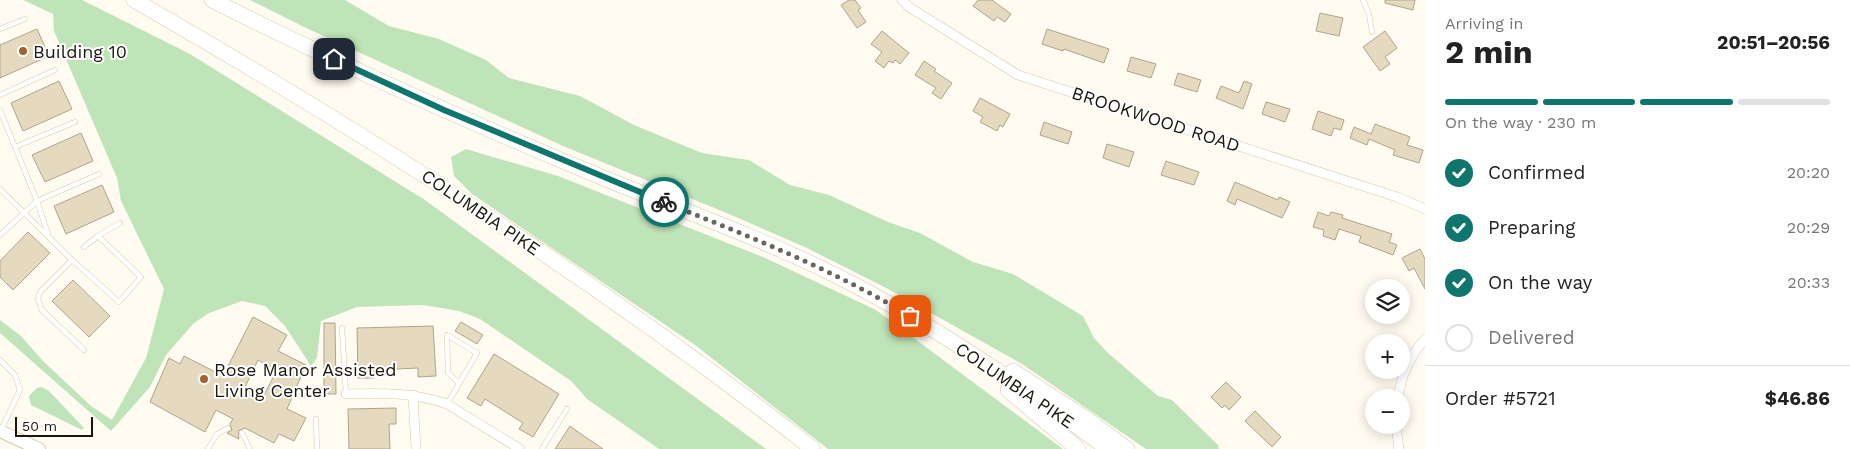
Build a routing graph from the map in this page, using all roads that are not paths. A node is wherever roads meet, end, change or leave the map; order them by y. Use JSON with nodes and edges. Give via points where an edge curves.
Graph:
{"nodes":[{"id":1,"x":134,"y":0,"type":"edge"},
{"id":2,"x":212,"y":0,"type":"edge"},
{"id":3,"x":902,"y":0,"type":"edge"},
{"id":4,"x":1363,"y":0,"type":"edge"},
{"id":5,"x":25,"y":18,"type":"dead end"},
{"id":6,"x":0,"y":29,"type":"edge"},
{"id":7,"x":1372,"y":32,"type":"dead end"},
{"id":8,"x":55,"y":70,"type":"dead end"},
{"id":9,"x":0,"y":95,"type":"edge"},
{"id":10,"x":0,"y":110,"type":"edge"},
{"id":11,"x":75,"y":122,"type":"dead end"},
{"id":12,"x":16,"y":147,"type":"junction"},
{"id":13,"x":99,"y":174,"type":"dead end"},
{"id":14,"x":0,"y":189,"type":"edge"},
{"id":15,"x":37,"y":201,"type":"junction"},
{"id":16,"x":1425,"y":209,"type":"edge"},
{"id":17,"x":24,"y":211,"type":"junction"},
{"id":18,"x":120,"y":223,"type":"dead end"},
{"id":19,"x":0,"y":235,"type":"edge"},
{"id":20,"x":98,"y":236,"type":"junction"},
{"id":21,"x":49,"y":237,"type":"junction"},
{"id":22,"x":84,"y":247,"type":"dead end"},
{"id":23,"x":72,"y":260,"type":"junction"},
{"id":24,"x":897,"y":308,"type":"junction"},
{"id":25,"x":342,"y":328,"type":"dead end"},
{"id":26,"x":1425,"y":339,"type":"edge"},
{"id":27,"x":954,"y":344,"type":"junction"},
{"id":28,"x":84,"y":350,"type":"dead end"},
{"id":29,"x":0,"y":360,"type":"edge"},
{"id":30,"x":459,"y":383,"type":"junction"},
{"id":31,"x":1400,"y":389,"type":"edge"},
{"id":32,"x":346,"y":394,"type":"joint"},
{"id":33,"x":413,"y":395,"type":"junction"},
{"id":34,"x":447,"y":404,"type":"junction"},
{"id":35,"x":567,"y":409,"type":"dead end"},
{"id":36,"x":316,"y":419,"type":"dead end"},
{"id":37,"x":228,"y":428,"type":"dead end"},
{"id":38,"x":0,"y":431,"type":"edge"},
{"id":39,"x":242,"y":433,"type":"dead end"},
{"id":40,"x":1397,"y":434,"type":"edge"},
{"id":41,"x":39,"y":449,"type":"edge"},
{"id":42,"x":208,"y":449,"type":"edge"},
{"id":43,"x":250,"y":449,"type":"edge"},
{"id":44,"x":317,"y":449,"type":"edge"},
{"id":45,"x":416,"y":449,"type":"edge"},
{"id":46,"x":520,"y":449,"type":"edge"},
{"id":47,"x":542,"y":449,"type":"edge"},
{"id":48,"x":813,"y":449,"type":"edge"},
{"id":49,"x":1078,"y":449,"type":"edge"},
{"id":50,"x":1108,"y":449,"type":"edge"},
{"id":51,"x":1128,"y":449,"type":"edge"},
{"id":52,"x":1399,"y":449,"type":"edge"}],
"edges":[{"from":1,"to":48,"type":"highway","name":"COLUMBIA PIKE","via":[[307,101],[466,202],[603,295]]},
{"from":2,"to":24,"type":"highway","name":"COLUMBIA PIKE","via":[[444,110],[776,247]]},
{"from":3,"to":16,"type":"street","name":"BROOKWOOD ROAD","via":[[1018,75],[1397,197]]},
{"from":4,"to":7,"type":"lane","via":[[1370,14]]},
{"from":5,"to":6,"type":"lane"},
{"from":8,"to":9,"type":"lane"},
{"from":10,"to":12,"type":"lane"},
{"from":11,"to":12,"type":"lane"},
{"from":12,"to":15,"type":"lane"},
{"from":13,"to":15,"type":"lane"},
{"from":14,"to":17,"type":"lane"},
{"from":15,"to":17,"type":"lane"},
{"from":15,"to":21,"type":"lane"},
{"from":17,"to":19,"type":"lane"},
{"from":17,"to":21,"type":"lane"},
{"from":18,"to":20,"type":"lane"},
{"from":20,"to":22,"type":"lane"},
{"from":20,"to":23,"type":"lane","via":[[140,277],[119,302]]},
{"from":21,"to":23,"type":"lane"},
{"from":23,"to":28,"type":"lane","via":[[40,292],[38,299],[42,310]]},
{"from":24,"to":27,"type":"highway","name":"COLUMBIA PIKE"},
{"from":24,"to":51,"type":"highway","via":[[957,338],[1044,390]]},
{"from":25,"to":32,"type":"lane"},
{"from":26,"to":31,"type":"street","via":[[1411,357]]},
{"from":27,"to":49,"type":"highway"},
{"from":27,"to":50,"type":"highway","name":"COLUMBIA PIKE"},
{"from":29,"to":38,"type":"lane","via":[[15,375],[20,390]]},
{"from":30,"to":30,"type":"lane","via":[[478,353],[447,335],[448,373]]},
{"from":30,"to":34,"type":"lane"},
{"from":32,"to":33,"type":"street"},
{"from":33,"to":34,"type":"street"},
{"from":33,"to":45,"type":"street"},
{"from":34,"to":46,"type":"street"},
{"from":35,"to":47,"type":"lane"},
{"from":36,"to":44,"type":"lane"},
{"from":37,"to":42,"type":"lane","via":[[217,434]]},
{"from":38,"to":41,"type":"street"},
{"from":39,"to":43,"type":"lane"},
{"from":40,"to":52,"type":"street"}]}
